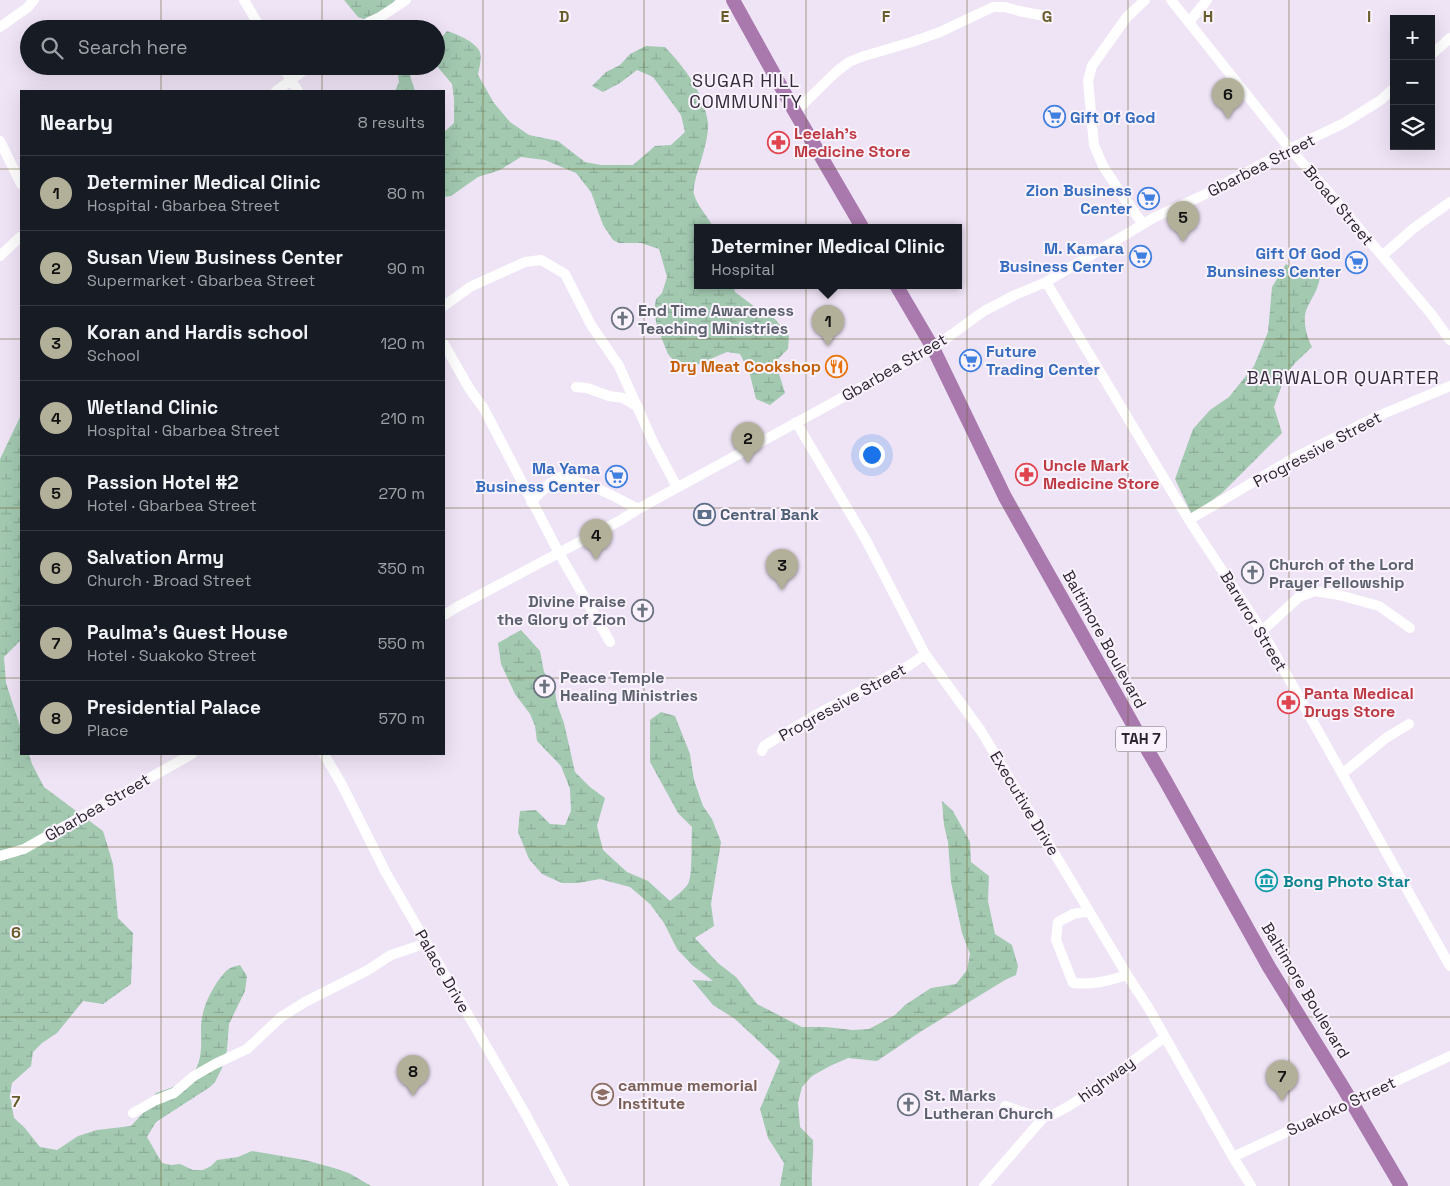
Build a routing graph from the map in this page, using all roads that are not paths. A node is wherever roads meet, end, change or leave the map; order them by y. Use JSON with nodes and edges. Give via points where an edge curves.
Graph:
{"nodes":[{"id":1,"x":34,"y":0,"type":"edge"},
{"id":2,"x":244,"y":0,"type":"edge"},
{"id":3,"x":733,"y":0,"type":"edge"},
{"id":4,"x":1145,"y":0,"type":"edge"},
{"id":5,"x":1171,"y":0,"type":"edge"},
{"id":6,"x":1207,"y":0,"type":"edge"},
{"id":7,"x":405,"y":1,"type":"edge"},
{"id":8,"x":1045,"y":16,"type":"dead end"},
{"id":9,"x":256,"y":20,"type":"edge"},
{"id":10,"x":373,"y":20,"type":"edge"},
{"id":11,"x":1190,"y":22,"type":"junction"},
{"id":12,"x":0,"y":27,"type":"edge"},
{"id":13,"x":1450,"y":38,"type":"edge"},
{"id":14,"x":1435,"y":51,"type":"edge"},
{"id":15,"x":287,"y":75,"type":"edge"},
{"id":16,"x":299,"y":75,"type":"edge"},
{"id":17,"x":291,"y":81,"type":"junction"},
{"id":18,"x":278,"y":90,"type":"edge"},
{"id":19,"x":297,"y":90,"type":"edge"},
{"id":20,"x":1390,"y":92,"type":"edge"},
{"id":21,"x":795,"y":112,"type":"junction"},
{"id":22,"x":0,"y":142,"type":"edge"},
{"id":23,"x":1290,"y":149,"type":"junction"},
{"id":24,"x":20,"y":182,"type":"edge"},
{"id":25,"x":1450,"y":202,"type":"edge"},
{"id":26,"x":860,"y":224,"type":"edge"},
{"id":27,"x":1143,"y":224,"type":"junction"},
{"id":28,"x":20,"y":237,"type":"edge"},
{"id":29,"x":0,"y":256,"type":"edge"},
{"id":30,"x":1382,"y":256,"type":"junction"},
{"id":31,"x":1046,"y":282,"type":"junction"},
{"id":32,"x":898,"y":289,"type":"edge"},
{"id":33,"x":445,"y":305,"type":"edge"},
{"id":34,"x":1450,"y":340,"type":"edge"},
{"id":35,"x":445,"y":346,"type":"edge"},
{"id":36,"x":933,"y":348,"type":"junction"},
{"id":37,"x":1450,"y":386,"type":"edge"},
{"id":38,"x":576,"y":387,"type":"dead end"},
{"id":39,"x":638,"y":407,"type":"junction"},
{"id":40,"x":796,"y":422,"type":"junction"},
{"id":41,"x":677,"y":487,"type":"junction"},
{"id":42,"x":531,"y":502,"type":"junction"},
{"id":43,"x":638,"y":509,"type":"junction"},
{"id":44,"x":1189,"y":520,"type":"junction"},
{"id":45,"x":559,"y":553,"type":"junction"},
{"id":46,"x":445,"y":614,"type":"edge"},
{"id":47,"x":1410,"y":628,"type":"dead end"},
{"id":48,"x":1262,"y":631,"type":"junction"},
{"id":49,"x":610,"y":642,"type":"dead end"},
{"id":50,"x":925,"y":654,"type":"junction"},
{"id":51,"x":1409,"y":724,"type":"dead end"},
{"id":52,"x":762,"y":751,"type":"dead end"},
{"id":53,"x":190,"y":755,"type":"edge"},
{"id":54,"x":325,"y":755,"type":"edge"},
{"id":55,"x":1342,"y":774,"type":"junction"},
{"id":56,"x":0,"y":856,"type":"edge"},
{"id":57,"x":1090,"y":911,"type":"junction"},
{"id":58,"x":427,"y":943,"type":"junction"},
{"id":59,"x":1450,"y":966,"type":"edge"},
{"id":60,"x":1126,"y":975,"type":"junction"},
{"id":61,"x":1166,"y":1037,"type":"junction"},
{"id":62,"x":1450,"y":1056,"type":"edge"},
{"id":63,"x":1352,"y":1102,"type":"junction"},
{"id":64,"x":1005,"y":1106,"type":"dead end"},
{"id":65,"x":132,"y":1113,"type":"dead end"},
{"id":66,"x":1044,"y":1117,"type":"junction"},
{"id":67,"x":1233,"y":1157,"type":"junction"},
{"id":68,"x":564,"y":1186,"type":"edge"},
{"id":69,"x":984,"y":1186,"type":"edge"},
{"id":70,"x":1251,"y":1186,"type":"edge"},
{"id":71,"x":1401,"y":1186,"type":"edge"}],
"edges":[{"from":1,"to":12,"type":"street"},
{"from":2,"to":9,"type":"street"},
{"from":3,"to":21,"type":"highway"},
{"from":4,"to":27,"type":"street","via":[[1126,18],[1103,50],[1092,66],[1088,80],[1094,145],[1103,166]]},
{"from":5,"to":11,"type":"street","name":"Broad Street"},
{"from":6,"to":11,"type":"street"},
{"from":7,"to":10,"type":"street"},
{"from":8,"to":21,"type":"street","via":[[994,7],[940,32],[861,57],[836,72]]},
{"from":11,"to":23,"type":"street","name":"Broad Street"},
{"from":13,"to":14,"type":"street"},
{"from":15,"to":17,"type":"street"},
{"from":16,"to":17,"type":"street"},
{"from":17,"to":18,"type":"street"},
{"from":17,"to":19,"type":"street"},
{"from":20,"to":23,"type":"street","name":"Gbarbea Street","via":[[1344,123]]},
{"from":21,"to":26,"type":"highway"},
{"from":22,"to":24,"type":"street"},
{"from":23,"to":27,"type":"street","name":"Gbarbea Street"},
{"from":23,"to":30,"type":"street","name":"Broad Street"},
{"from":25,"to":30,"type":"street"},
{"from":27,"to":31,"type":"street","name":"Gbarbea Street"},
{"from":28,"to":29,"type":"street"},
{"from":30,"to":34,"type":"street","name":"Broad Street"},
{"from":31,"to":36,"type":"street","name":"Gbarbea Street","via":[[984,311]]},
{"from":31,"to":44,"type":"street","name":"Barwror Street"},
{"from":32,"to":36,"type":"highway","name":"Baltimore Boulevard","number":"TAH 7"},
{"from":33,"to":39,"type":"street","via":[[470,287],[525,262],[541,260],[553,266],[565,274],[592,325],[619,366]]},
{"from":35,"to":42,"type":"street","via":[[488,417]]},
{"from":36,"to":40,"type":"street","name":"Gbarbea Street"},
{"from":36,"to":63,"type":"highway","name":"Baltimore Boulevard","number":"TAH 7","via":[[1005,497],[1270,967]]},
{"from":37,"to":44,"type":"street","name":"Progressive Street","via":[[1378,416],[1294,458]]},
{"from":38,"to":39,"type":"street","via":[[623,398]]},
{"from":39,"to":41,"type":"street"},
{"from":40,"to":41,"type":"street","name":"Gbarbea Street"},
{"from":40,"to":50,"type":"street","name":"Executive Drive","via":[[866,540]]},
{"from":41,"to":43,"type":"street","name":"Gbarbea Street"},
{"from":42,"to":43,"type":"street","via":[[560,477],[588,484]]},
{"from":42,"to":45,"type":"street"},
{"from":43,"to":45,"type":"street","name":"Gbarbea Street"},
{"from":44,"to":48,"type":"street","name":"Barwror Street"},
{"from":45,"to":46,"type":"street","name":"Gbarbea Street"},
{"from":45,"to":49,"type":"street"},
{"from":47,"to":48,"type":"street","via":[[1379,606],[1315,591],[1299,598]]},
{"from":48,"to":55,"type":"street","name":"Barwror Street"},
{"from":50,"to":52,"type":"street","name":"Progressive Street","via":[[814,716],[764,746]]},
{"from":50,"to":57,"type":"street","name":"Executive Drive","via":[[981,732]]},
{"from":51,"to":55,"type":"street","via":[[1386,738]]},
{"from":53,"to":56,"type":"street","name":"Gbarbea Street","via":[[24,849]]},
{"from":54,"to":58,"type":"street","name":"Palace Drive","via":[[386,873]]},
{"from":55,"to":59,"type":"street","name":"Barwror Street"},
{"from":57,"to":60,"type":"street","name":"Executive Drive"},
{"from":57,"to":60,"type":"street","via":[[1073,914],[1058,922],[1056,940],[1073,983],[1104,982]]},
{"from":58,"to":65,"type":"street","via":[[392,955],[306,1002],[281,1017],[247,1049],[194,1076],[174,1093]]},
{"from":58,"to":68,"type":"street","name":"Palace Drive"},
{"from":60,"to":61,"type":"street","name":"Executive Drive"},
{"from":61,"to":66,"type":"street","name":"highway","via":[[1104,1083],[1061,1111]]},
{"from":61,"to":67,"type":"street","name":"Executive Drive"},
{"from":62,"to":63,"type":"street","name":"Suakoko Street"},
{"from":63,"to":67,"type":"street","name":"Suakoko Street"},
{"from":63,"to":71,"type":"highway","name":"Baltimore Boulevard","number":"TAH 7"},
{"from":64,"to":66,"type":"street"},
{"from":66,"to":69,"type":"street","name":"highway"},
{"from":67,"to":70,"type":"street","name":"Executive Drive"}]}
